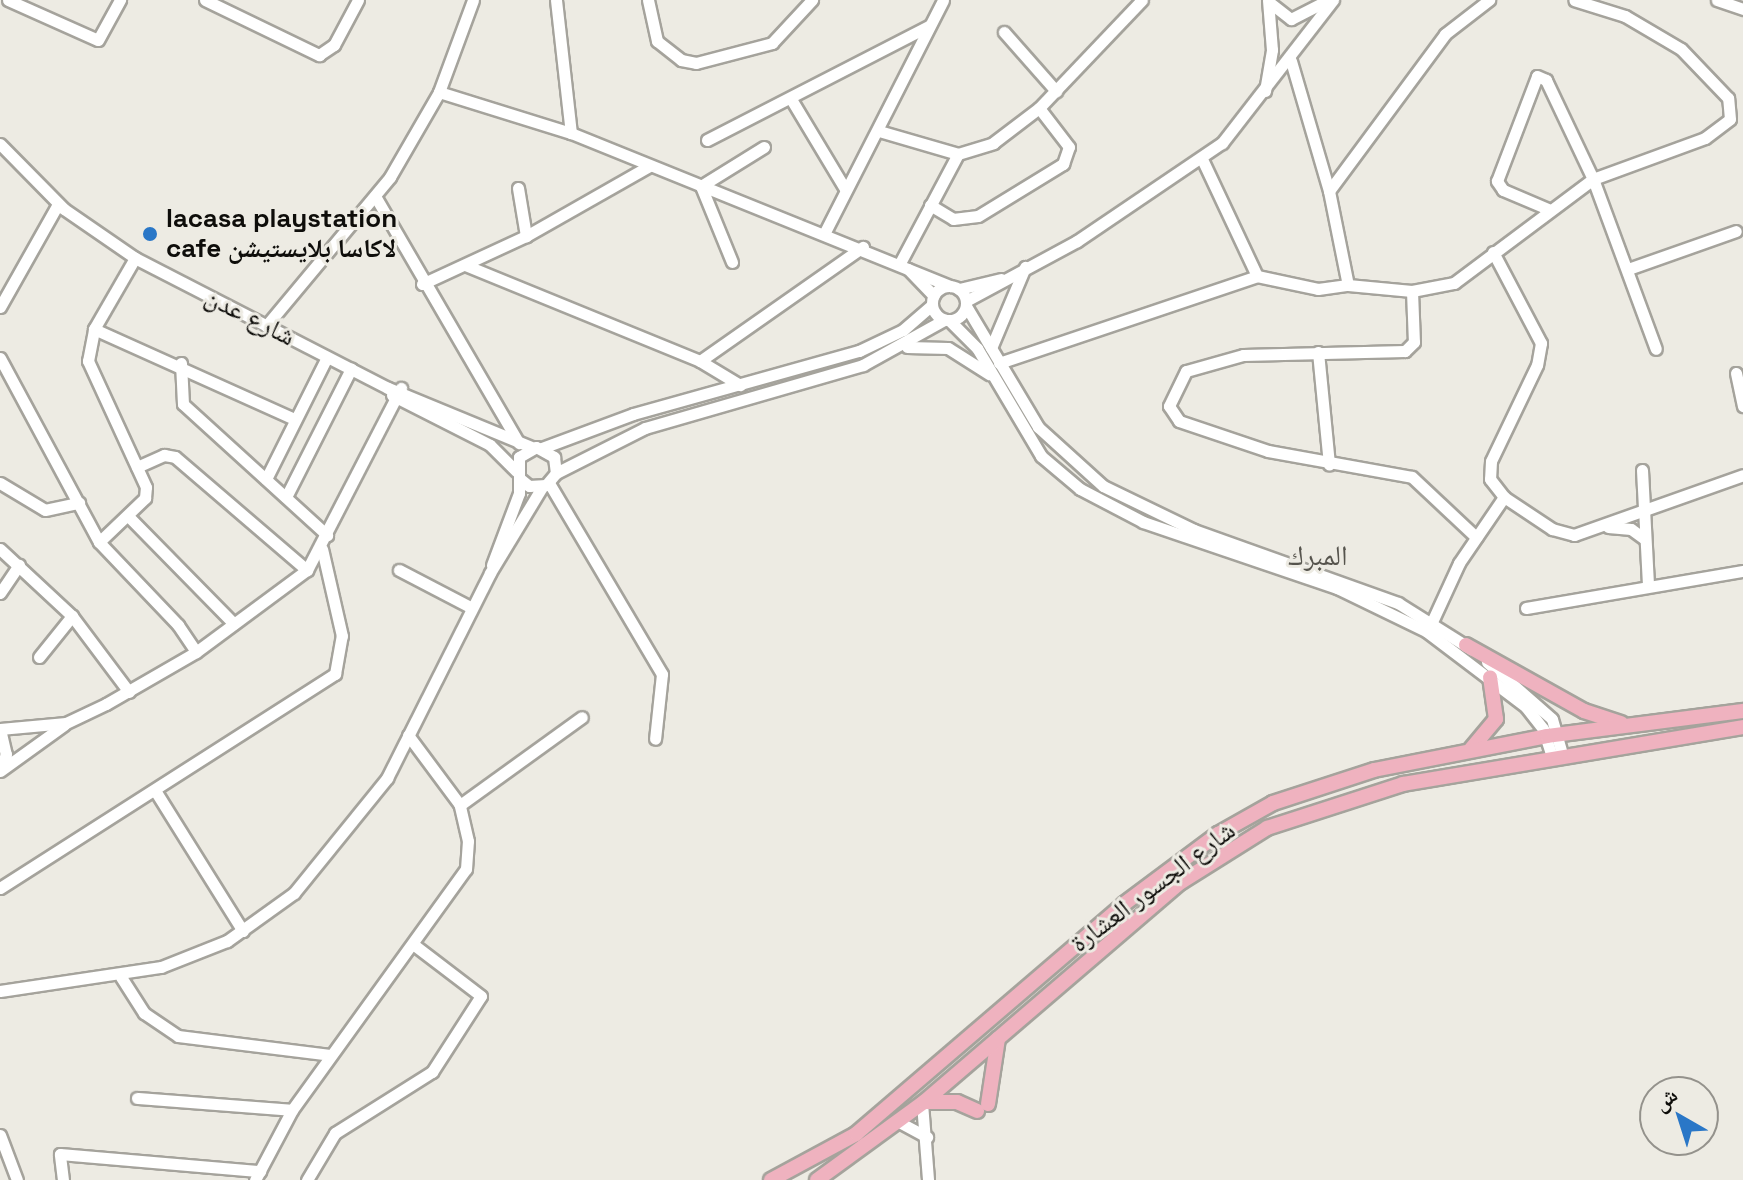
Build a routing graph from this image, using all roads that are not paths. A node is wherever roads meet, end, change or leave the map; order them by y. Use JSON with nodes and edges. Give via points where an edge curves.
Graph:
{"nodes":[{"id":1,"x":8,"y":0,"type":"edge"},
{"id":2,"x":120,"y":0,"type":"edge"},
{"id":3,"x":205,"y":0,"type":"edge"},
{"id":4,"x":358,"y":0,"type":"edge"},
{"id":5,"x":473,"y":0,"type":"edge"},
{"id":6,"x":556,"y":0,"type":"edge"},
{"id":7,"x":648,"y":0,"type":"edge"},
{"id":8,"x":812,"y":0,"type":"edge"},
{"id":9,"x":943,"y":0,"type":"edge"},
{"id":10,"x":1142,"y":0,"type":"edge"},
{"id":11,"x":1331,"y":0,"type":"edge"},
{"id":12,"x":1489,"y":0,"type":"edge"},
{"id":13,"x":1574,"y":0,"type":"edge"},
{"id":14,"x":1717,"y":0,"type":"edge"},
{"id":15,"x":1268,"y":1,"type":"edge"},
{"id":16,"x":1743,"y":9,"type":"edge"},
{"id":17,"x":930,"y":25,"type":"junction"},
{"id":18,"x":1004,"y":32,"type":"dead end"},
{"id":19,"x":1291,"y":61,"type":"junction"},
{"id":20,"x":1056,"y":91,"type":"junction"},
{"id":21,"x":439,"y":92,"type":"junction"},
{"id":22,"x":1264,"y":94,"type":"junction"},
{"id":23,"x":791,"y":99,"type":"junction"},
{"id":24,"x":1039,"y":108,"type":"junction"},
{"id":25,"x":879,"y":131,"type":"junction"},
{"id":26,"x":571,"y":133,"type":"junction"},
{"id":27,"x":707,"y":140,"type":"dead end"},
{"id":28,"x":764,"y":147,"type":"dead end"},
{"id":29,"x":1,"y":149,"type":"edge"},
{"id":30,"x":958,"y":154,"type":"junction"},
{"id":31,"x":1202,"y":159,"type":"junction"},
{"id":32,"x":649,"y":166,"type":"junction"},
{"id":33,"x":1593,"y":179,"type":"junction"},
{"id":34,"x":701,"y":186,"type":"junction"},
{"id":35,"x":518,"y":188,"type":"dead end"},
{"id":36,"x":845,"y":189,"type":"junction"},
{"id":37,"x":1329,"y":191,"type":"junction"},
{"id":38,"x":375,"y":196,"type":"junction"},
{"id":39,"x":58,"y":204,"type":"junction"},
{"id":40,"x":930,"y":205,"type":"junction"},
{"id":41,"x":1548,"y":209,"type":"junction"},
{"id":42,"x":1736,"y":231,"type":"dead end"},
{"id":43,"x":825,"y":232,"type":"junction"},
{"id":44,"x":526,"y":236,"type":"junction"},
{"id":45,"x":863,"y":247,"type":"junction"},
{"id":46,"x":1493,"y":252,"type":"junction"},
{"id":47,"x":135,"y":258,"type":"junction"},
{"id":48,"x":732,"y":262,"type":"dead end"},
{"id":49,"x":902,"y":264,"type":"junction"},
{"id":50,"x":465,"y":265,"type":"junction"},
{"id":51,"x":1026,"y":266,"type":"junction"},
{"id":52,"x":1631,"y":268,"type":"junction"},
{"id":53,"x":1257,"y":276,"type":"junction"},
{"id":54,"x":1002,"y":279,"type":"junction"},
{"id":55,"x":422,"y":284,"type":"junction"},
{"id":56,"x":1348,"y":285,"type":"junction"},
{"id":57,"x":954,"y":288,"type":"junction"},
{"id":58,"x":1412,"y":291,"type":"junction"},
{"id":59,"x":933,"y":300,"type":"junction"},
{"id":60,"x":966,"y":304,"type":"junction"},
{"id":61,"x":0,"y":307,"type":"edge"},
{"id":62,"x":947,"y":320,"type":"junction"},
{"id":63,"x":266,"y":326,"type":"junction"},
{"id":64,"x":94,"y":329,"type":"junction"},
{"id":65,"x":902,"y":347,"type":"junction"},
{"id":66,"x":991,"y":348,"type":"junction"},
{"id":67,"x":1656,"y":349,"type":"dead end"},
{"id":68,"x":1318,"y":352,"type":"junction"},
{"id":69,"x":327,"y":357,"type":"junction"},
{"id":70,"x":0,"y":358,"type":"edge"},
{"id":71,"x":700,"y":361,"type":"junction"},
{"id":72,"x":181,"y":363,"type":"junction"},
{"id":73,"x":999,"y":363,"type":"junction"},
{"id":74,"x":351,"y":369,"type":"junction"},
{"id":75,"x":1736,"y":373,"type":"dead end"},
{"id":76,"x":993,"y":378,"type":"junction"},
{"id":77,"x":740,"y":385,"type":"junction"},
{"id":78,"x":398,"y":394,"type":"junction"},
{"id":79,"x":1743,"y":406,"type":"edge"},
{"id":80,"x":294,"y":419,"type":"junction"},
{"id":81,"x":531,"y":446,"type":"junction"},
{"id":82,"x":1329,"y":464,"type":"junction"},
{"id":83,"x":137,"y":467,"type":"junction"},
{"id":84,"x":1642,"y":470,"type":"dead end"},
{"id":85,"x":518,"y":474,"type":"junction"},
{"id":86,"x":1743,"y":475,"type":"edge"},
{"id":87,"x":266,"y":479,"type":"junction"},
{"id":88,"x":549,"y":481,"type":"junction"},
{"id":89,"x":0,"y":483,"type":"edge"},
{"id":90,"x":286,"y":497,"type":"junction"},
{"id":91,"x":1504,"y":497,"type":"junction"},
{"id":92,"x":79,"y":503,"type":"junction"},
{"id":93,"x":1645,"y":507,"type":"junction"},
{"id":94,"x":130,"y":518,"type":"junction"},
{"id":95,"x":1607,"y":527,"type":"junction"},
{"id":96,"x":327,"y":535,"type":"junction"},
{"id":97,"x":1476,"y":537,"type":"junction"},
{"id":98,"x":1645,"y":539,"type":"junction"},
{"id":99,"x":99,"y":542,"type":"junction"},
{"id":100,"x":0,"y":549,"type":"edge"},
{"id":101,"x":322,"y":549,"type":"junction"},
{"id":102,"x":19,"y":565,"type":"junction"},
{"id":103,"x":307,"y":570,"type":"junction"},
{"id":104,"x":399,"y":570,"type":"dead end"},
{"id":105,"x":1743,"y":571,"type":"edge"},
{"id":106,"x":490,"y":573,"type":"junction"},
{"id":107,"x":1648,"y":586,"type":"junction"},
{"id":108,"x":0,"y":593,"type":"edge"},
{"id":109,"x":472,"y":608,"type":"junction"},
{"id":110,"x":1526,"y":608,"type":"dead end"},
{"id":111,"x":72,"y":616,"type":"junction"},
{"id":112,"x":234,"y":624,"type":"junction"},
{"id":113,"x":1430,"y":626,"type":"junction"},
{"id":114,"x":1466,"y":645,"type":"junction"},
{"id":115,"x":196,"y":652,"type":"junction"},
{"id":116,"x":39,"y":657,"type":"dead end"},
{"id":117,"x":1490,"y":677,"type":"junction"},
{"id":118,"x":129,"y":692,"type":"junction"},
{"id":119,"x":1743,"y":711,"type":"edge"},
{"id":120,"x":582,"y":717,"type":"dead end"},
{"id":121,"x":66,"y":723,"type":"junction"},
{"id":122,"x":1625,"y":724,"type":"junction"},
{"id":123,"x":1743,"y":727,"type":"edge"},
{"id":124,"x":0,"y":729,"type":"edge"},
{"id":125,"x":408,"y":735,"type":"junction"},
{"id":126,"x":1552,"y":736,"type":"junction"},
{"id":127,"x":655,"y":739,"type":"dead end"},
{"id":128,"x":1457,"y":755,"type":"junction"},
{"id":129,"x":1557,"y":756,"type":"junction"},
{"id":130,"x":156,"y":792,"type":"junction"},
{"id":131,"x":460,"y":805,"type":"junction"},
{"id":132,"x":0,"y":888,"type":"edge"},
{"id":133,"x":243,"y":931,"type":"junction"},
{"id":134,"x":413,"y":944,"type":"junction"},
{"id":135,"x":121,"y":977,"type":"junction"},
{"id":136,"x":0,"y":991,"type":"edge"},
{"id":137,"x":998,"y":1039,"type":"junction"},
{"id":138,"x":958,"y":1047,"type":"junction"},
{"id":139,"x":330,"y":1055,"type":"junction"},
{"id":140,"x":944,"y":1059,"type":"junction"},
{"id":141,"x":967,"y":1065,"type":"junction"},
{"id":142,"x":955,"y":1075,"type":"junction"},
{"id":143,"x":137,"y":1098,"type":"dead end"},
{"id":144,"x":923,"y":1103,"type":"junction"},
{"id":145,"x":292,"y":1110,"type":"junction"},
{"id":146,"x":899,"y":1122,"type":"junction"},
{"id":147,"x":0,"y":1135,"type":"edge"},
{"id":148,"x":927,"y":1137,"type":"junction"},
{"id":149,"x":257,"y":1175,"type":"edge"},
{"id":150,"x":17,"y":1180,"type":"edge"},
{"id":151,"x":63,"y":1180,"type":"edge"},
{"id":152,"x":307,"y":1180,"type":"edge"},
{"id":153,"x":771,"y":1180,"type":"edge"},
{"id":154,"x":817,"y":1180,"type":"edge"},
{"id":155,"x":928,"y":1180,"type":"edge"}],
"edges":[{"from":1,"to":2,"type":"street","via":[[98,40]]},
{"from":3,"to":4,"type":"street","via":[[319,55],[334,45]]},
{"from":5,"to":21,"type":"street"},
{"from":6,"to":26,"type":"street"},
{"from":7,"to":8,"type":"street","via":[[657,41],[681,60],[696,63],[772,43]]},
{"from":9,"to":17,"type":"street"},
{"from":10,"to":20,"type":"street"},
{"from":11,"to":15,"type":"street","via":[[1291,19]]},
{"from":11,"to":19,"type":"street"},
{"from":12,"to":37,"type":"street","via":[[1445,34]]},
{"from":13,"to":33,"type":"street","via":[[1625,16],[1681,49],[1716,82],[1732,110],[1730,119],[1705,138]]},
{"from":14,"to":16,"type":"street"},
{"from":15,"to":22,"type":"street","via":[[1272,50]]},
{"from":17,"to":23,"type":"street"},
{"from":17,"to":25,"type":"street"},
{"from":18,"to":20,"type":"street"},
{"from":19,"to":22,"type":"street"},
{"from":19,"to":37,"type":"street"},
{"from":20,"to":24,"type":"street"},
{"from":21,"to":26,"type":"street"},
{"from":21,"to":38,"type":"street"},
{"from":22,"to":31,"type":"street"},
{"from":23,"to":27,"type":"street"},
{"from":23,"to":36,"type":"street"},
{"from":24,"to":30,"type":"street","via":[[993,143]]},
{"from":24,"to":40,"type":"street","via":[[1069,147],[1063,164],[978,216],[953,219]]},
{"from":25,"to":30,"type":"street"},
{"from":25,"to":36,"type":"street"},
{"from":26,"to":32,"type":"street"},
{"from":28,"to":34,"type":"street"},
{"from":29,"to":39,"type":"street","name":"شارع عدن"},
{"from":30,"to":40,"type":"street"},
{"from":31,"to":51,"type":"street","via":[[1077,241]]},
{"from":31,"to":53,"type":"street"},
{"from":32,"to":34,"type":"street"},
{"from":32,"to":44,"type":"street"},
{"from":33,"to":41,"type":"street"},
{"from":33,"to":41,"type":"street","via":[[1546,80],[1537,76],[1497,181],[1503,190]]},
{"from":33,"to":52,"type":"street"},
{"from":34,"to":43,"type":"street"},
{"from":34,"to":48,"type":"street"},
{"from":35,"to":44,"type":"street"},
{"from":36,"to":43,"type":"street"},
{"from":37,"to":56,"type":"street"},
{"from":38,"to":55,"type":"street"},
{"from":38,"to":63,"type":"street"},
{"from":39,"to":47,"type":"street","name":"شارع عدن"},
{"from":39,"to":61,"type":"street"},
{"from":40,"to":49,"type":"street"},
{"from":41,"to":46,"type":"street"},
{"from":42,"to":52,"type":"street"},
{"from":43,"to":45,"type":"street"},
{"from":44,"to":50,"type":"street"},
{"from":45,"to":49,"type":"street"},
{"from":45,"to":71,"type":"street"},
{"from":46,"to":58,"type":"street","via":[[1454,283]]},
{"from":46,"to":91,"type":"street","via":[[1541,343],[1537,365],[1491,461],[1490,479]]},
{"from":47,"to":63,"type":"street","name":"شارع عدن"},
{"from":47,"to":64,"type":"street"},
{"from":49,"to":57,"type":"street"},
{"from":49,"to":59,"type":"street"},
{"from":50,"to":55,"type":"street"},
{"from":50,"to":71,"type":"street"},
{"from":51,"to":54,"type":"street"},
{"from":51,"to":66,"type":"street"},
{"from":52,"to":67,"type":"street"},
{"from":53,"to":56,"type":"street","via":[[1318,289]]},
{"from":53,"to":73,"type":"street"},
{"from":54,"to":57,"type":"street"},
{"from":54,"to":60,"type":"street"},
{"from":55,"to":81,"type":"street"},
{"from":56,"to":58,"type":"street"},
{"from":57,"to":59,"type":"street"},
{"from":57,"to":60,"type":"street"},
{"from":58,"to":68,"type":"street","via":[[1414,342],[1405,351]]},
{"from":59,"to":62,"type":"street"},
{"from":59,"to":77,"type":"street","via":[[883,341]]},
{"from":60,"to":62,"type":"street"},
{"from":60,"to":66,"type":"street"},
{"from":62,"to":65,"type":"street"},
{"from":62,"to":76,"type":"street","via":[[977,348]]},
{"from":63,"to":69,"type":"street","name":"شارع عدن"},
{"from":64,"to":72,"type":"street"},
{"from":64,"to":83,"type":"street","via":[[91,374]]},
{"from":65,"to":76,"type":"street","via":[[948,348]]},
{"from":65,"to":88,"type":"street","via":[[832,375],[645,428]]},
{"from":66,"to":73,"type":"street"},
{"from":68,"to":82,"type":"street"},
{"from":68,"to":82,"type":"street","via":[[1243,355],[1196,367],[1176,382],[1169,406],[1179,421]]},
{"from":69,"to":74,"type":"street","name":"شارع عدن"},
{"from":69,"to":80,"type":"street"},
{"from":70,"to":92,"type":"street"},
{"from":71,"to":77,"type":"street"},
{"from":72,"to":80,"type":"street"},
{"from":72,"to":87,"type":"street","via":[[183,404]]},
{"from":73,"to":113,"type":"street","via":[[1038,427],[1124,499],[1253,553],[1338,578]]},
{"from":74,"to":78,"type":"street","name":"شارع عدن"},
{"from":74,"to":90,"type":"street"},
{"from":75,"to":79,"type":"street"},
{"from":76,"to":113,"type":"street","via":[[1041,456],[1080,489],[1143,522],[1337,588]]},
{"from":77,"to":81,"type":"street"},
{"from":78,"to":81,"type":"street","name":"شارع عدن"},
{"from":78,"to":85,"type":"street","name":"شارع عدن","via":[[490,445]]},
{"from":78,"to":96,"type":"street"},
{"from":80,"to":87,"type":"street"},
{"from":81,"to":85,"type":"street","via":[[519,457]]},
{"from":81,"to":88,"type":"street","via":[[554,457]]},
{"from":82,"to":97,"type":"street","via":[[1412,477]]},
{"from":83,"to":94,"type":"street","via":[[145,498]]},
{"from":83,"to":103,"type":"street","via":[[164,455],[175,457]]},
{"from":84,"to":93,"type":"street"},
{"from":85,"to":88,"type":"street"},
{"from":85,"to":106,"type":"street"},
{"from":86,"to":93,"type":"street"},
{"from":87,"to":90,"type":"street"},
{"from":88,"to":106,"type":"street"},
{"from":88,"to":127,"type":"street","via":[[662,674]]},
{"from":89,"to":92,"type":"street","via":[[45,510]]},
{"from":90,"to":96,"type":"street"},
{"from":91,"to":95,"type":"street","via":[[1564,534]]},
{"from":91,"to":97,"type":"street"},
{"from":92,"to":99,"type":"street"},
{"from":93,"to":95,"type":"street"},
{"from":93,"to":98,"type":"street"},
{"from":94,"to":99,"type":"street"},
{"from":94,"to":112,"type":"street"},
{"from":95,"to":98,"type":"street","via":[[1631,529]]},
{"from":96,"to":101,"type":"street"},
{"from":97,"to":113,"type":"street"},
{"from":98,"to":107,"type":"street"},
{"from":99,"to":115,"type":"street","via":[[178,625]]},
{"from":100,"to":102,"type":"street"},
{"from":101,"to":103,"type":"street"},
{"from":101,"to":130,"type":"street","via":[[342,636],[335,674]]},
{"from":102,"to":108,"type":"street"},
{"from":102,"to":111,"type":"street"},
{"from":103,"to":112,"type":"street"},
{"from":104,"to":109,"type":"street"},
{"from":105,"to":107,"type":"street"},
{"from":106,"to":109,"type":"street"},
{"from":107,"to":110,"type":"street"},
{"from":109,"to":125,"type":"street"},
{"from":111,"to":116,"type":"street"},
{"from":111,"to":118,"type":"street"},
{"from":112,"to":115,"type":"street"},
{"from":113,"to":114,"type":"street"},
{"from":113,"to":117,"type":"street"},
{"from":114,"to":122,"type":"main road","via":[[1584,711]]},
{"from":114,"to":126,"type":"street","via":[[1540,706]]},
{"from":115,"to":118,"type":"street"},
{"from":117,"to":126,"type":"street"},
{"from":117,"to":128,"type":"main road","via":[[1498,701],[1493,725],[1476,747]]},
{"from":118,"to":121,"type":"street"},
{"from":119,"to":122,"type":"main road","name":"شارع الجسور العشارة"},
{"from":120,"to":131,"type":"street"},
{"from":121,"to":124,"type":"street"},
{"from":121,"to":124,"type":"street","via":[[0,771],[6,754]]},
{"from":122,"to":126,"type":"main road","name":"شارع الجسور العشارة"},
{"from":123,"to":129,"type":"main road","name":"شارع الجسور العشارة"},
{"from":125,"to":131,"type":"street"},
{"from":125,"to":133,"type":"street","via":[[363,813],[294,893]]},
{"from":126,"to":128,"type":"main road","name":"شارع الجسور العشارة"},
{"from":126,"to":129,"type":"street"},
{"from":128,"to":138,"type":"main road","name":"شارع الجسور العشارة","via":[[1332,781],[1250,815],[1124,904]]},
{"from":129,"to":137,"type":"main road","name":"شارع الجسور العشارة","via":[[1364,793],[1267,828],[1181,882]]},
{"from":130,"to":132,"type":"street"},
{"from":130,"to":133,"type":"street"},
{"from":131,"to":134,"type":"street","via":[[468,841],[466,869]]},
{"from":133,"to":135,"type":"street","via":[[161,967]]},
{"from":134,"to":139,"type":"street"},
{"from":134,"to":152,"type":"street","via":[[481,996],[432,1072],[335,1133]]},
{"from":135,"to":136,"type":"street"},
{"from":135,"to":139,"type":"street","via":[[144,1013],[178,1036]]},
{"from":137,"to":141,"type":"main road","name":"شارع الجسور العشارة"},
{"from":137,"to":144,"type":"main road","via":[[982,1108],[946,1100]]},
{"from":138,"to":140,"type":"main road","name":"شارع الجسور العشارة"},
{"from":138,"to":141,"type":"main road"},
{"from":139,"to":145,"type":"street"},
{"from":140,"to":142,"type":"main road"},
{"from":140,"to":153,"type":"main road","name":"شارع الجسور العشارة","via":[[856,1134]]},
{"from":141,"to":142,"type":"main road","name":"شارع الجسور العشارة"},
{"from":142,"to":144,"type":"main road","name":"شارع الجسور العشارة"},
{"from":143,"to":145,"type":"street"},
{"from":144,"to":146,"type":"main road","name":"شارع الجسور العشارة"},
{"from":144,"to":148,"type":"street"},
{"from":145,"to":149,"type":"street"},
{"from":146,"to":148,"type":"street"},
{"from":146,"to":154,"type":"main road","name":"شارع الجسور العشارة"},
{"from":147,"to":150,"type":"street"},
{"from":148,"to":155,"type":"street"},
{"from":149,"to":151,"type":"street","via":[[60,1154]]}]}
